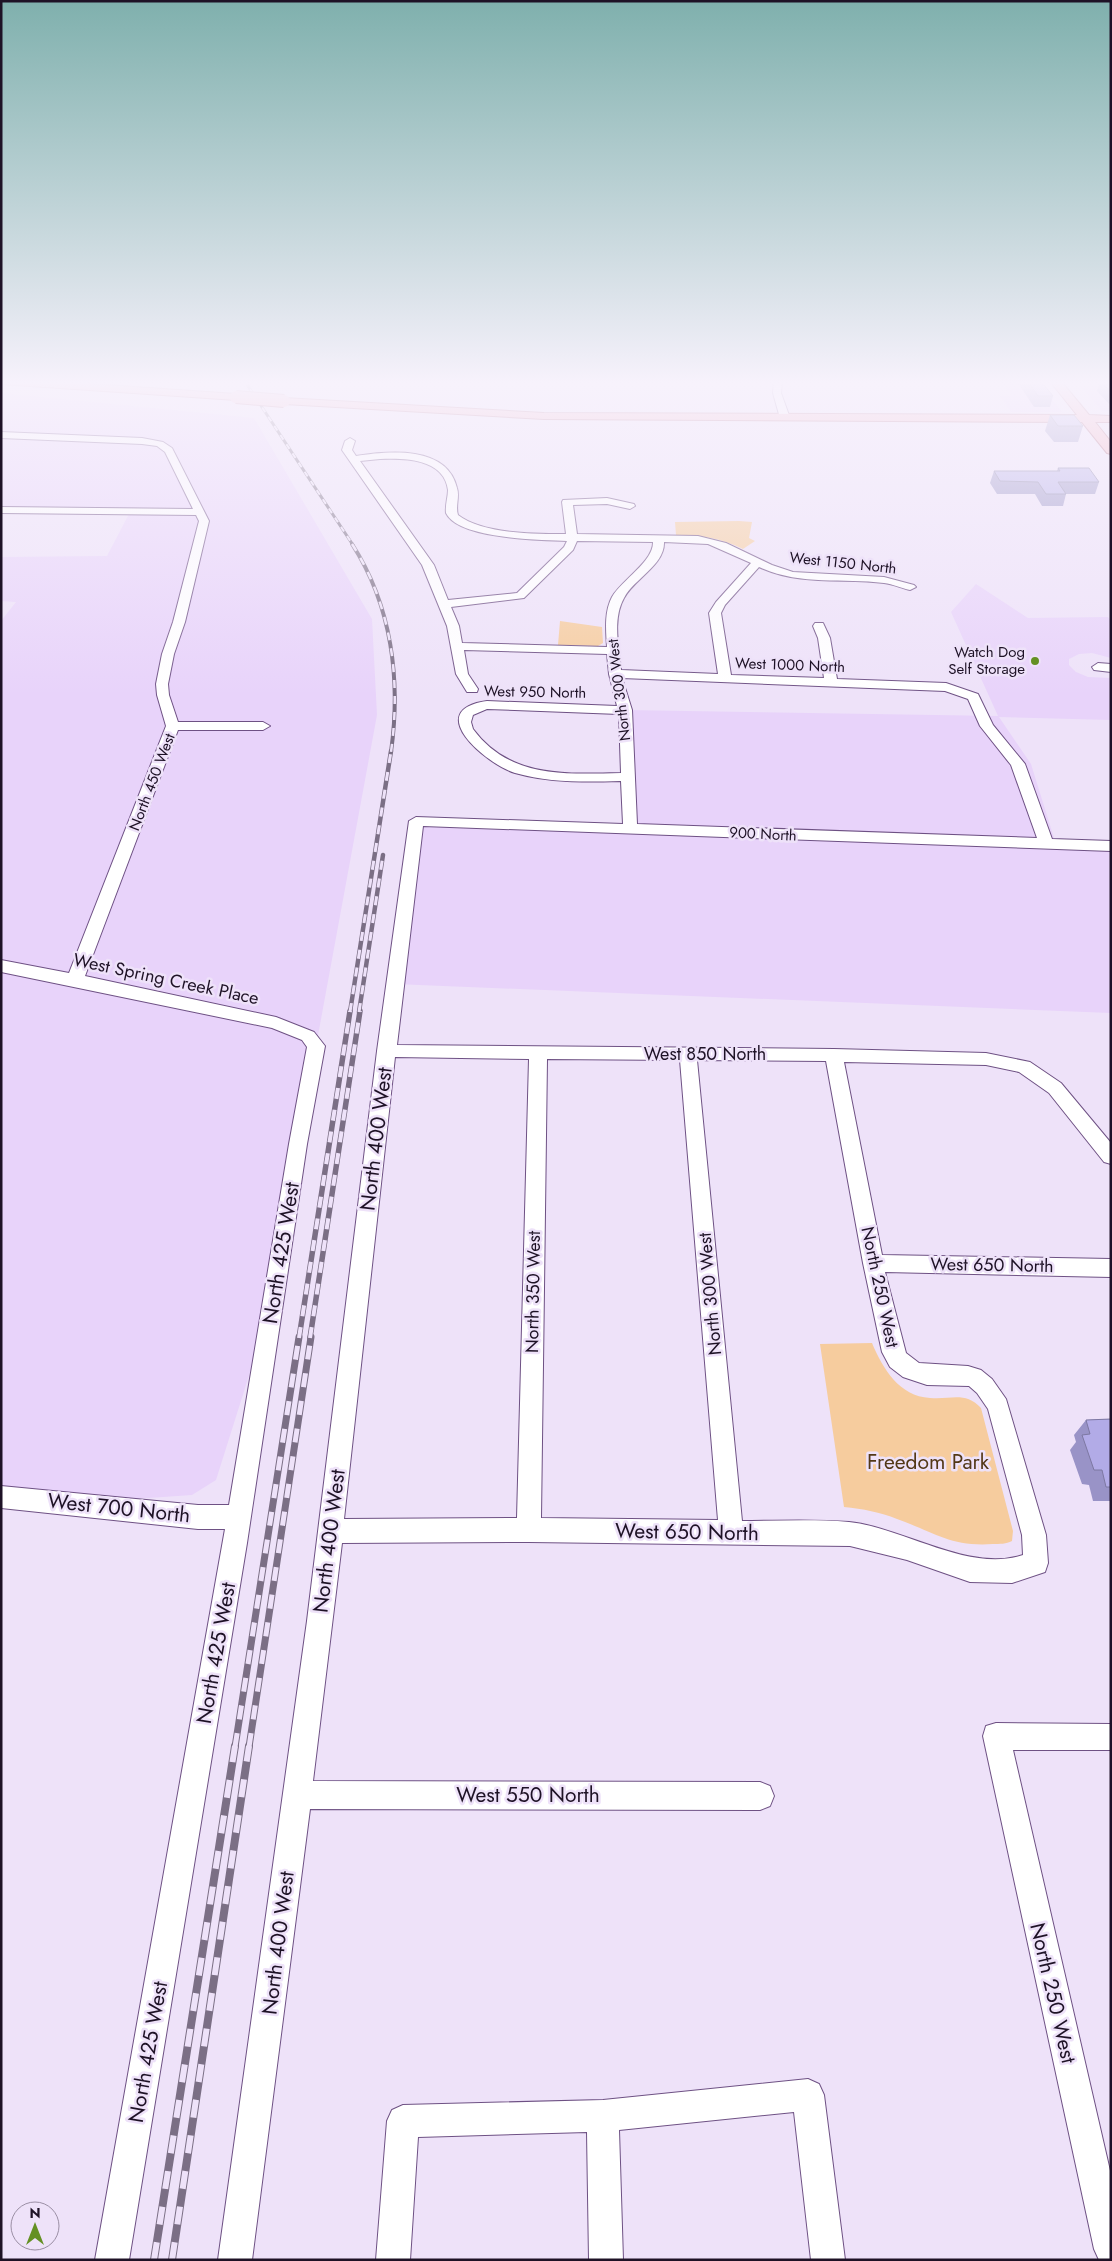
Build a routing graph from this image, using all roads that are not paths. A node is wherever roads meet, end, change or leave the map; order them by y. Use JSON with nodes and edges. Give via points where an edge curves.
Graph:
{"nodes":[{"id":1,"x":186,"y":486,"type":"edge"},
{"id":2,"x":372,"y":486,"type":"edge"},
{"id":3,"x":451,"y":486,"type":"edge"},
{"id":4,"x":630,"y":506,"type":"dead end"},
{"id":5,"x":1,"y":510,"type":"edge"},
{"id":6,"x":199,"y":512,"type":"junction"},
{"id":7,"x":572,"y":537,"type":"junction"},
{"id":8,"x":658,"y":538,"type":"junction"},
{"id":9,"x":758,"y":562,"type":"junction"},
{"id":10,"x":910,"y":587,"type":"dead end"},
{"id":11,"x":446,"y":604,"type":"junction"},
{"id":12,"x":819,"y":626,"type":"dead end"},
{"id":13,"x":456,"y":646,"type":"junction"},
{"id":14,"x":614,"y":651,"type":"junction"},
{"id":15,"x":615,"y":674,"type":"junction"},
{"id":16,"x":725,"y":678,"type":"junction"},
{"id":17,"x":831,"y":682,"type":"junction"},
{"id":18,"x":472,"y":689,"type":"dead end"},
{"id":19,"x":625,"y":710,"type":"junction"},
{"id":20,"x":174,"y":726,"type":"junction"},
{"id":21,"x":264,"y":726,"type":"dead end"},
{"id":22,"x":628,"y":777,"type":"junction"},
{"id":23,"x":416,"y":821,"type":"joint"},
{"id":24,"x":630,"y":827,"type":"junction"},
{"id":25,"x":1046,"y":842,"type":"junction"},
{"id":26,"x":1111,"y":846,"type":"edge"},
{"id":27,"x":1,"y":966,"type":"edge"},
{"id":28,"x":75,"y":980,"type":"junction"},
{"id":29,"x":316,"y":1046,"type":"joint"},
{"id":30,"x":386,"y":1051,"type":"junction"},
{"id":31,"x":538,"y":1053,"type":"junction"},
{"id":32,"x":688,"y":1054,"type":"junction"},
{"id":33,"x":834,"y":1055,"type":"junction"},
{"id":34,"x":1111,"y":1157,"type":"edge"},
{"id":35,"x":874,"y":1263,"type":"junction"},
{"id":36,"x":1111,"y":1268,"type":"edge"},
{"id":37,"x":1,"y":1497,"type":"edge"},
{"id":38,"x":238,"y":1517,"type":"junction"},
{"id":39,"x":330,"y":1530,"type":"junction"},
{"id":40,"x":529,"y":1530,"type":"junction"},
{"id":41,"x":731,"y":1533,"type":"junction"},
{"id":42,"x":1036,"y":1563,"type":"joint"},
{"id":43,"x":1111,"y":1737,"type":"edge"},
{"id":44,"x":297,"y":1795,"type":"junction"},
{"id":45,"x":760,"y":1796,"type":"dead end"},
{"id":46,"x":603,"y":2116,"type":"junction"},
{"id":47,"x":1111,"y":2249,"type":"edge"},
{"id":48,"x":112,"y":2260,"type":"edge"},
{"id":49,"x":235,"y":2260,"type":"edge"},
{"id":50,"x":393,"y":2260,"type":"edge"},
{"id":51,"x":606,"y":2260,"type":"edge"},
{"id":52,"x":828,"y":2260,"type":"edge"}],
"edges":[{"from":1,"to":6,"type":"street","name":"North 450 West"},
{"from":2,"to":11,"type":"street","via":[[423,557]]},
{"from":3,"to":7,"type":"street","name":"West 1150 North","via":[[452,512],[458,520],[516,536]]},
{"from":4,"to":7,"type":"street","via":[[606,501],[567,502]]},
{"from":5,"to":6,"type":"street"},
{"from":6,"to":20,"type":"street","name":"North 450 West","via":[[204,521],[162,684]]},
{"from":7,"to":8,"type":"street","name":"West 1150 North"},
{"from":7,"to":11,"type":"street","via":[[570,548],[520,596]]},
{"from":8,"to":9,"type":"street","name":"West 1150 North","via":[[716,543]]},
{"from":8,"to":14,"type":"street","name":"North 300 West","via":[[654,558],[624,587],[617,599],[611,624]]},
{"from":9,"to":10,"type":"street","name":"West 1150 North","via":[[779,572],[804,577],[886,580]]},
{"from":9,"to":16,"type":"street","via":[[715,613]]},
{"from":11,"to":13,"type":"street"},
{"from":12,"to":17,"type":"street"},
{"from":13,"to":14,"type":"street"},
{"from":13,"to":18,"type":"street","via":[[462,674]]},
{"from":14,"to":15,"type":"street","name":"North 300 West"},
{"from":15,"to":16,"type":"street","name":"West 1000 North"},
{"from":15,"to":19,"type":"street","name":"North 300 West"},
{"from":16,"to":17,"type":"street","name":"West 1000 North"},
{"from":17,"to":25,"type":"street","name":"West 1000 North","via":[[946,687],[963,692],[977,702],[987,726],[1018,764]]},
{"from":19,"to":22,"type":"street","name":"North 300 West"},
{"from":19,"to":22,"type":"street","name":"West 950 North","via":[[487,705],[475,708],[466,717],[466,729],[497,759],[513,767],[542,774]]},
{"from":20,"to":21,"type":"street"},
{"from":20,"to":28,"type":"street","name":"North 450 West"},
{"from":22,"to":24,"type":"street","name":"North 300 West"},
{"from":23,"to":24,"type":"street","name":"900 North"},
{"from":23,"to":30,"type":"street","name":"North 400 West"},
{"from":24,"to":25,"type":"street","name":"900 North"},
{"from":25,"to":26,"type":"street","name":"900 North"},
{"from":27,"to":28,"type":"street","name":"West Spring Creek Place"},
{"from":28,"to":29,"type":"street","name":"West Spring Creek Place","via":[[276,1023],[308,1036]]},
{"from":29,"to":38,"type":"street","name":"North 425 West"},
{"from":30,"to":31,"type":"street","name":"West 850 North"},
{"from":30,"to":39,"type":"street","name":"North 400 West"},
{"from":31,"to":32,"type":"street","name":"West 850 North"},
{"from":31,"to":40,"type":"street","name":"North 350 West"},
{"from":32,"to":33,"type":"street","name":"West 850 North"},
{"from":32,"to":41,"type":"street","name":"North 300 West"},
{"from":33,"to":34,"type":"street","name":"West 850 North","via":[[986,1059],[1024,1066],[1055,1088]]},
{"from":33,"to":35,"type":"street","name":"North 250 West"},
{"from":35,"to":36,"type":"street","name":"West 650 North"},
{"from":35,"to":42,"type":"street","name":"North 250 West","via":[[893,1352],[898,1362],[919,1374],[972,1376],[981,1382],[998,1406],[1034,1535]]},
{"from":37,"to":38,"type":"street","name":"West 700 North","via":[[198,1517]]},
{"from":38,"to":48,"type":"street","name":"North 425 West"},
{"from":39,"to":40,"type":"street","name":"West 650 North"},
{"from":39,"to":44,"type":"street","name":"North 400 West"},
{"from":40,"to":41,"type":"street","name":"West 650 North"},
{"from":41,"to":42,"type":"street","name":"West 650 North","via":[[850,1534],[907,1548],[970,1570],[1012,1571]]},
{"from":43,"to":47,"type":"street","name":"North 250 West","via":[[996,1736]]},
{"from":44,"to":45,"type":"street","name":"West 550 North"},
{"from":44,"to":49,"type":"street","name":"North 400 West"},
{"from":46,"to":50,"type":"street","via":[[403,2120]]},
{"from":46,"to":51,"type":"street"},
{"from":46,"to":52,"type":"street","via":[[808,2095]]}]}
